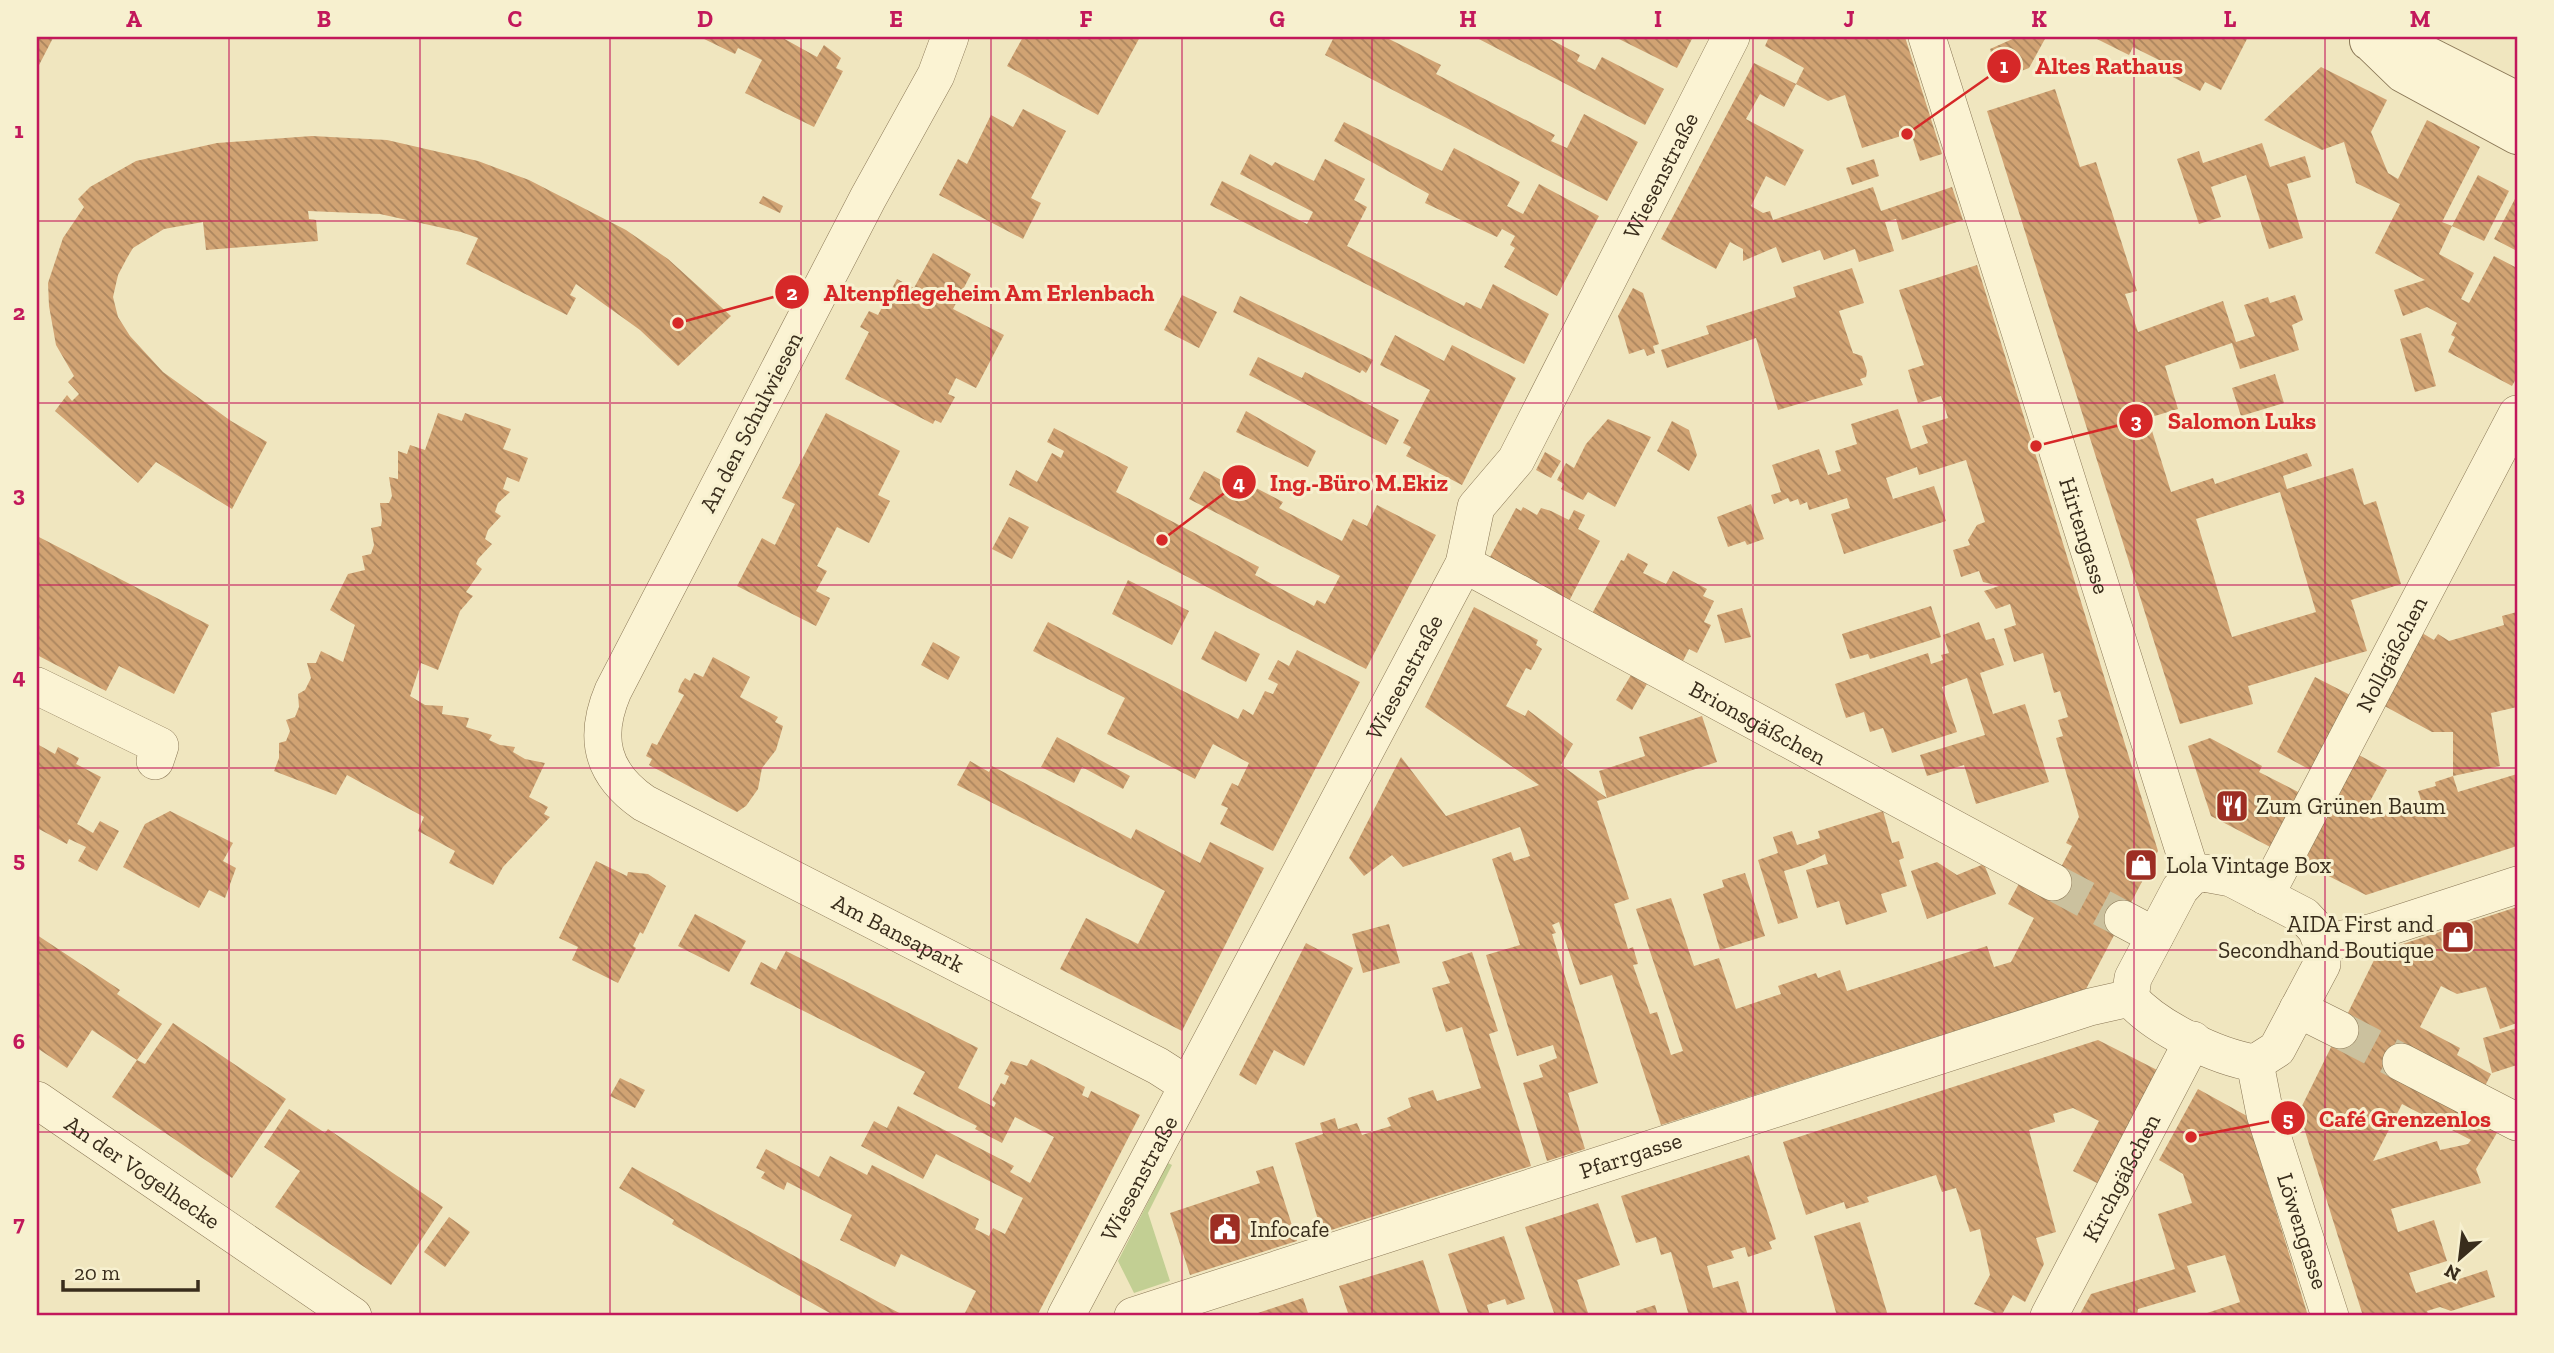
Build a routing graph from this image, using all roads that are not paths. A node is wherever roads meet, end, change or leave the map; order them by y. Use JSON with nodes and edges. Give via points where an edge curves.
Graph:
{"nodes":[{"id":1,"x":950,"y":37,"type":"edge"},
{"id":2,"x":1731,"y":37,"type":"edge"},
{"id":3,"x":1927,"y":37,"type":"edge"},
{"id":4,"x":2366,"y":39,"type":"edge"},
{"id":5,"x":2517,"y":101,"type":"edge"},
{"id":6,"x":2517,"y":135,"type":"edge"},
{"id":7,"x":2517,"y":414,"type":"edge"},
{"id":8,"x":1464,"y":564,"type":"junction"},
{"id":9,"x":37,"y":686,"type":"edge"},
{"id":10,"x":155,"y":761,"type":"dead end"},
{"id":11,"x":614,"y":777,"type":"joint"},
{"id":12,"x":2192,"y":876,"type":"junction"},
{"id":13,"x":2053,"y":882,"type":"tunnel mouth"},
{"id":14,"x":2517,"y":886,"type":"edge"},
{"id":15,"x":2255,"y":890,"type":"junction"},
{"id":16,"x":2123,"y":919,"type":"tunnel mouth"},
{"id":17,"x":2155,"y":936,"type":"junction"},
{"id":18,"x":2322,"y":944,"type":"junction"},
{"id":19,"x":2130,"y":998,"type":"junction"},
{"id":20,"x":2298,"y":1009,"type":"junction"},
{"id":21,"x":2340,"y":1030,"type":"tunnel mouth"},
{"id":22,"x":2193,"y":1040,"type":"junction"},
{"id":23,"x":2401,"y":1062,"type":"tunnel mouth"},
{"id":24,"x":2255,"y":1063,"type":"junction"},
{"id":25,"x":1186,"y":1084,"type":"junction"},
{"id":26,"x":37,"y":1100,"type":"edge"},
{"id":27,"x":2517,"y":1122,"type":"edge"},
{"id":28,"x":353,"y":1316,"type":"edge"},
{"id":29,"x":1066,"y":1316,"type":"edge"},
{"id":30,"x":1133,"y":1316,"type":"edge"},
{"id":31,"x":2049,"y":1316,"type":"edge"},
{"id":32,"x":2330,"y":1316,"type":"edge"}],
"edges":[{"from":1,"to":11,"type":"street","name":"An den Schulwiesen","via":[[936,75],[613,691],[604,712],[602,734]]},
{"from":2,"to":8,"type":"street","name":"Wiesenstraße","via":[[1516,460],[1476,507]]},
{"from":3,"to":12,"type":"street","name":"Hirtengasse"},
{"from":4,"to":5,"type":"street","via":[[2416,50]]},
{"from":4,"to":6,"type":"street","via":[[2403,74]]},
{"from":7,"to":15,"type":"street","name":"Nollgäßchen"},
{"from":8,"to":13,"type":"street","name":"Brionsgäßchen"},
{"from":8,"to":25,"type":"street","name":"Wiesenstraße","via":[[1255,963]]},
{"from":9,"to":10,"type":"street","via":[[160,746]]},
{"from":11,"to":25,"type":"street","name":"Am Bansapark","via":[[644,803]]},
{"from":12,"to":15,"type":"street","via":[[2217,873]]},
{"from":12,"to":17,"type":"street"},
{"from":14,"to":18,"type":"street"},
{"from":15,"to":18,"type":"street","via":[[2304,916]]},
{"from":16,"to":17,"type":"street"},
{"from":17,"to":19,"type":"street","via":[[2133,978]]},
{"from":18,"to":20,"type":"street","via":[[2322,964]]},
{"from":19,"to":22,"type":"street","via":[[2144,1014]]},
{"from":19,"to":30,"type":"street","name":"Pfarrgasse","via":[[2077,1011]]},
{"from":20,"to":21,"type":"street"},
{"from":20,"to":24,"type":"street","via":[[2277,1049]]},
{"from":22,"to":24,"type":"street","via":[[2231,1059]]},
{"from":22,"to":31,"type":"street","name":"Kirchgäßchen"},
{"from":23,"to":27,"type":"street"},
{"from":24,"to":32,"type":"street","name":"Löwengasse","via":[[2265,1114]]},
{"from":25,"to":29,"type":"street","name":"Wiesenstraße"},
{"from":26,"to":28,"type":"street","name":"An der Vogelhecke"}]}
